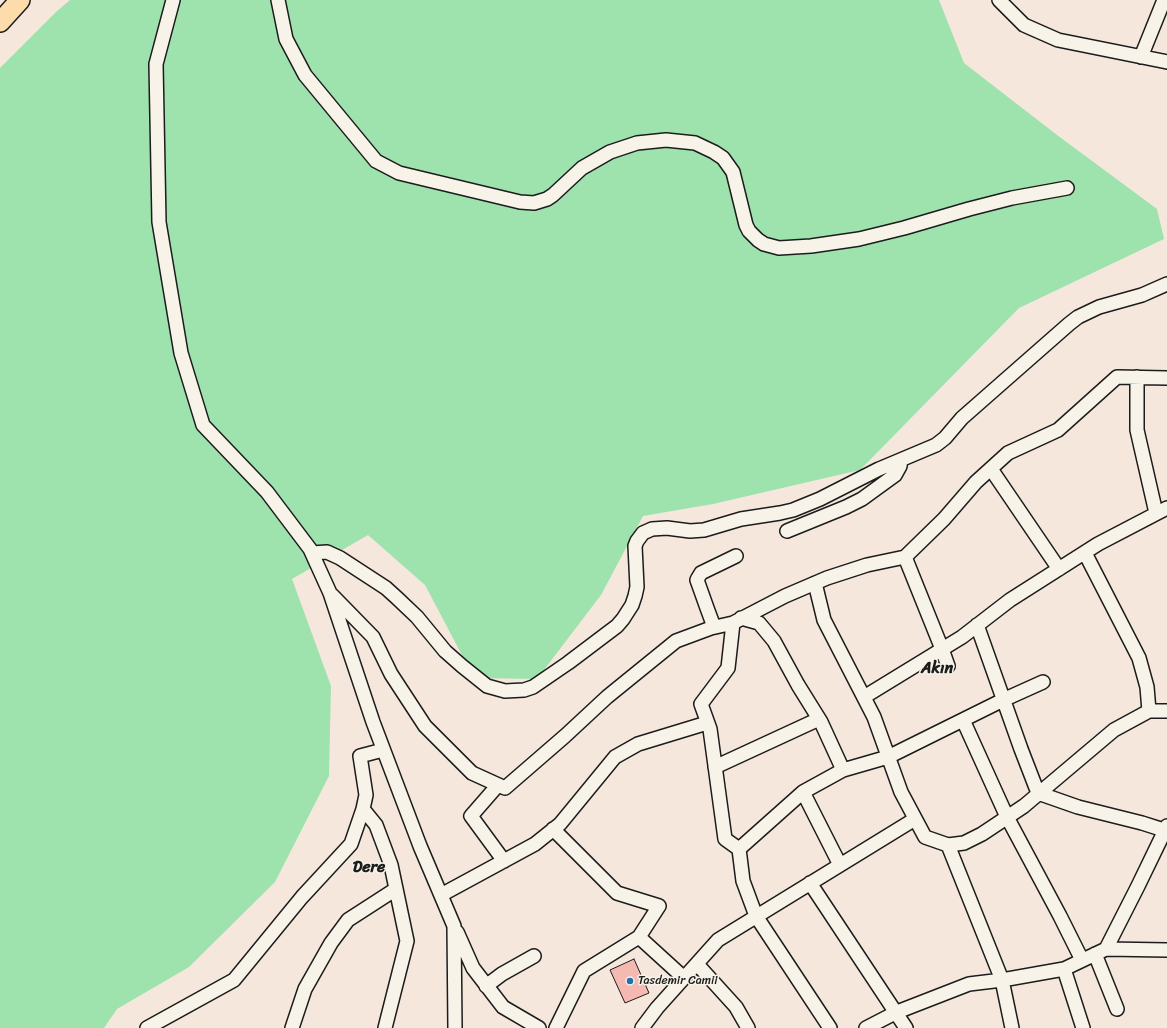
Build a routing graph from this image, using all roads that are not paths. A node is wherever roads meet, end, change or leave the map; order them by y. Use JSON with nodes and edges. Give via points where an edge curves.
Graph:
{"nodes":[{"id":1,"x":20,"y":0,"type":"edge"},
{"id":2,"x":173,"y":0,"type":"edge"},
{"id":3,"x":278,"y":0,"type":"edge"},
{"id":4,"x":1000,"y":0,"type":"edge"},
{"id":5,"x":1164,"y":0,"type":"edge"},
{"id":6,"x":0,"y":22,"type":"edge"},
{"id":7,"x":1141,"y":57,"type":"junction"},
{"id":8,"x":1167,"y":62,"type":"edge"},
{"id":9,"x":1067,"y":188,"type":"dead end"},
{"id":10,"x":1167,"y":284,"type":"edge"},
{"id":11,"x":1137,"y":378,"type":"junction"},
{"id":12,"x":1167,"y":378,"type":"edge"},
{"id":13,"x":901,"y":460,"type":"junction"},
{"id":14,"x":991,"y":469,"type":"junction"},
{"id":15,"x":1162,"y":510,"type":"edge"},
{"id":16,"x":787,"y":532,"type":"dead end"},
{"id":17,"x":1085,"y":552,"type":"junction"},
{"id":18,"x":312,"y":553,"type":"junction"},
{"id":19,"x":736,"y":556,"type":"dead end"},
{"id":20,"x":905,"y":558,"type":"junction"},
{"id":21,"x":1059,"y":569,"type":"junction"},
{"id":22,"x":814,"y":583,"type":"junction"},
{"id":23,"x":330,"y":593,"type":"junction"},
{"id":24,"x":737,"y":620,"type":"junction"},
{"id":25,"x":977,"y":626,"type":"junction"},
{"id":26,"x":714,"y":627,"type":"junction"},
{"id":27,"x":942,"y":649,"type":"junction"},
{"id":28,"x":948,"y":666,"type":"dead end"},
{"id":29,"x":1043,"y":682,"type":"dead end"},
{"id":30,"x":864,"y":697,"type":"junction"},
{"id":31,"x":1003,"y":700,"type":"junction"},
{"id":32,"x":1149,"y":711,"type":"junction"},
{"id":33,"x":1167,"y":711,"type":"edge"},
{"id":34,"x":819,"y":719,"type":"junction"},
{"id":35,"x":963,"y":720,"type":"junction"},
{"id":36,"x":708,"y":723,"type":"junction"},
{"id":37,"x":383,"y":750,"type":"junction"},
{"id":38,"x":888,"y":757,"type":"junction"},
{"id":39,"x":715,"y":767,"type":"junction"},
{"id":40,"x":843,"y":770,"type":"junction"},
{"id":41,"x":498,"y":785,"type":"junction"},
{"id":42,"x":803,"y":792,"type":"junction"},
{"id":43,"x":1038,"y":793,"type":"junction"},
{"id":44,"x":363,"y":809,"type":"junction"},
{"id":45,"x":1007,"y":817,"type":"junction"},
{"id":46,"x":915,"y":819,"type":"junction"},
{"id":47,"x":1166,"y":829,"type":"edge"},
{"id":48,"x":553,"y":830,"type":"junction"},
{"id":49,"x":948,"y":845,"type":"junction"},
{"id":50,"x":739,"y":849,"type":"junction"},
{"id":51,"x":504,"y":861,"type":"junction"},
{"id":52,"x":840,"y":865,"type":"junction"},
{"id":53,"x":810,"y":883,"type":"junction"},
{"id":54,"x":396,"y":889,"type":"junction"},
{"id":55,"x":441,"y":895,"type":"junction"},
{"id":56,"x":756,"y":916,"type":"junction"},
{"id":57,"x":454,"y":926,"type":"junction"},
{"id":58,"x":639,"y":937,"type":"junction"},
{"id":59,"x":1167,"y":950,"type":"edge"},
{"id":60,"x":1101,"y":951,"type":"junction"},
{"id":61,"x":534,"y":956,"type":"dead end"},
{"id":62,"x":1082,"y":960,"type":"junction"},
{"id":63,"x":697,"y":964,"type":"junction"},
{"id":64,"x":1064,"y":969,"type":"junction"},
{"id":65,"x":684,"y":978,"type":"junction"},
{"id":66,"x":1002,"y":980,"type":"junction"},
{"id":67,"x":486,"y":986,"type":"junction"},
{"id":68,"x":1116,"y":1009,"type":"dead end"},
{"id":69,"x":897,"y":1012,"type":"junction"},
{"id":70,"x":148,"y":1028,"type":"edge"},
{"id":71,"x":292,"y":1028,"type":"edge"},
{"id":72,"x":385,"y":1028,"type":"edge"},
{"id":73,"x":455,"y":1028,"type":"edge"},
{"id":74,"x":539,"y":1028,"type":"edge"},
{"id":75,"x":556,"y":1028,"type":"edge"},
{"id":76,"x":642,"y":1028,"type":"edge"},
{"id":77,"x":748,"y":1028,"type":"edge"},
{"id":78,"x":830,"y":1028,"type":"edge"},
{"id":79,"x":866,"y":1028,"type":"edge"},
{"id":80,"x":906,"y":1028,"type":"edge"},
{"id":81,"x":1012,"y":1028,"type":"edge"},
{"id":82,"x":1083,"y":1028,"type":"edge"}],
"edges":[{"from":1,"to":6,"type":"highway"},
{"from":2,"to":18,"type":"street","via":[[156,64],[159,222],[181,353],[203,425],[267,492]]},
{"from":3,"to":9,"type":"street","via":[[286,39],[305,75],[376,161],[399,173],[514,201],[540,202],[553,195],[582,168],[610,152],[637,143],[666,140],[695,143],[723,158],[733,172],[749,231],[764,244],[779,248],[859,239],[1012,198]]},
{"from":4,"to":7,"type":"street","via":[[1024,24],[1058,40]]},
{"from":5,"to":7,"type":"street"},
{"from":7,"to":8,"type":"street"},
{"from":10,"to":13,"type":"street","via":[[1142,296],[1109,303],[1078,317],[962,418],[940,442]]},
{"from":11,"to":12,"type":"street"},
{"from":11,"to":14,"type":"street","via":[[1117,378],[1058,430],[1008,453]]},
{"from":11,"to":15,"type":"street","via":[[1137,430]]},
{"from":13,"to":16,"type":"street","via":[[895,475],[862,499]]},
{"from":13,"to":18,"type":"street","via":[[793,510],[746,518],[704,530],[667,528],[652,529],[643,533],[635,546],[637,587],[626,616],[617,626],[568,663],[533,688],[524,690],[505,691],[487,686],[445,651],[417,617],[386,588],[340,558],[327,552]]},
{"from":14,"to":20,"type":"street"},
{"from":14,"to":21,"type":"street"},
{"from":15,"to":17,"type":"street"},
{"from":17,"to":21,"type":"street"},
{"from":17,"to":32,"type":"street","via":[[1139,658],[1147,687]]},
{"from":18,"to":23,"type":"street"},
{"from":19,"to":26,"type":"street","via":[[700,573],[697,580]]},
{"from":20,"to":22,"type":"street","via":[[867,565]]},
{"from":20,"to":27,"type":"street"},
{"from":21,"to":25,"type":"street","via":[[1010,600]]},
{"from":22,"to":24,"type":"street"},
{"from":22,"to":30,"type":"street","via":[[824,620]]},
{"from":23,"to":37,"type":"street"},
{"from":23,"to":41,"type":"street","via":[[373,637],[391,674],[425,726],[472,773]]},
{"from":24,"to":26,"type":"street"},
{"from":24,"to":34,"type":"street","via":[[759,623],[774,641]]},
{"from":24,"to":36,"type":"street","via":[[728,668],[701,704]]},
{"from":25,"to":27,"type":"street"},
{"from":25,"to":31,"type":"street"},
{"from":26,"to":41,"type":"street","via":[[676,641],[505,788]]},
{"from":27,"to":28,"type":"street"},
{"from":27,"to":30,"type":"street"},
{"from":29,"to":31,"type":"street"},
{"from":30,"to":38,"type":"street","via":[[874,716]]},
{"from":31,"to":35,"type":"street"},
{"from":31,"to":43,"type":"street"},
{"from":32,"to":33,"type":"street"},
{"from":32,"to":43,"type":"street","via":[[1114,730]]},
{"from":34,"to":39,"type":"street"},
{"from":34,"to":40,"type":"street"},
{"from":35,"to":38,"type":"street"},
{"from":35,"to":45,"type":"street"},
{"from":36,"to":39,"type":"street"},
{"from":36,"to":48,"type":"street","via":[[638,744],[614,757]]},
{"from":37,"to":44,"type":"street","via":[[360,756],[366,795]]},
{"from":37,"to":55,"type":"street"},
{"from":38,"to":40,"type":"street"},
{"from":38,"to":46,"type":"street","via":[[901,792]]},
{"from":39,"to":50,"type":"street","via":[[725,839]]},
{"from":40,"to":42,"type":"street"},
{"from":41,"to":51,"type":"street","via":[[471,816]]},
{"from":42,"to":50,"type":"street"},
{"from":42,"to":52,"type":"street"},
{"from":43,"to":45,"type":"street"},
{"from":43,"to":47,"type":"street","via":[[1078,808]]},
{"from":44,"to":54,"type":"street","via":[[376,825],[391,865]]},
{"from":44,"to":70,"type":"street","via":[[351,844],[302,897],[234,980]]},
{"from":45,"to":49,"type":"street","via":[[964,843]]},
{"from":45,"to":62,"type":"street"},
{"from":46,"to":49,"type":"street","via":[[925,837]]},
{"from":46,"to":52,"type":"street"},
{"from":47,"to":60,"type":"street"},
{"from":48,"to":51,"type":"street"},
{"from":48,"to":58,"type":"street","via":[[617,893],[658,906]]},
{"from":49,"to":66,"type":"street"},
{"from":50,"to":56,"type":"street","via":[[743,881]]},
{"from":51,"to":55,"type":"street"},
{"from":52,"to":53,"type":"street"},
{"from":53,"to":56,"type":"street"},
{"from":53,"to":69,"type":"street"},
{"from":54,"to":71,"type":"street","via":[[348,920],[331,943],[305,988]]},
{"from":54,"to":72,"type":"street","via":[[407,941]]},
{"from":55,"to":57,"type":"street"},
{"from":56,"to":63,"type":"street","via":[[718,940]]},
{"from":56,"to":78,"type":"street"},
{"from":57,"to":67,"type":"street","via":[[473,968]]},
{"from":57,"to":73,"type":"street"},
{"from":58,"to":65,"type":"street"},
{"from":58,"to":75,"type":"street","via":[[584,972]]},
{"from":59,"to":60,"type":"street"},
{"from":60,"to":62,"type":"street"},
{"from":60,"to":68,"type":"street"},
{"from":61,"to":67,"type":"street"},
{"from":62,"to":64,"type":"street"},
{"from":63,"to":65,"type":"street"},
{"from":63,"to":77,"type":"street","via":[[736,1007]]},
{"from":64,"to":66,"type":"street"},
{"from":64,"to":82,"type":"street"},
{"from":65,"to":76,"type":"street"},
{"from":66,"to":69,"type":"street","via":[[969,984]]},
{"from":66,"to":81,"type":"street"},
{"from":67,"to":74,"type":"street","via":[[503,1007]]},
{"from":69,"to":79,"type":"street"},
{"from":69,"to":80,"type":"street"}]}
